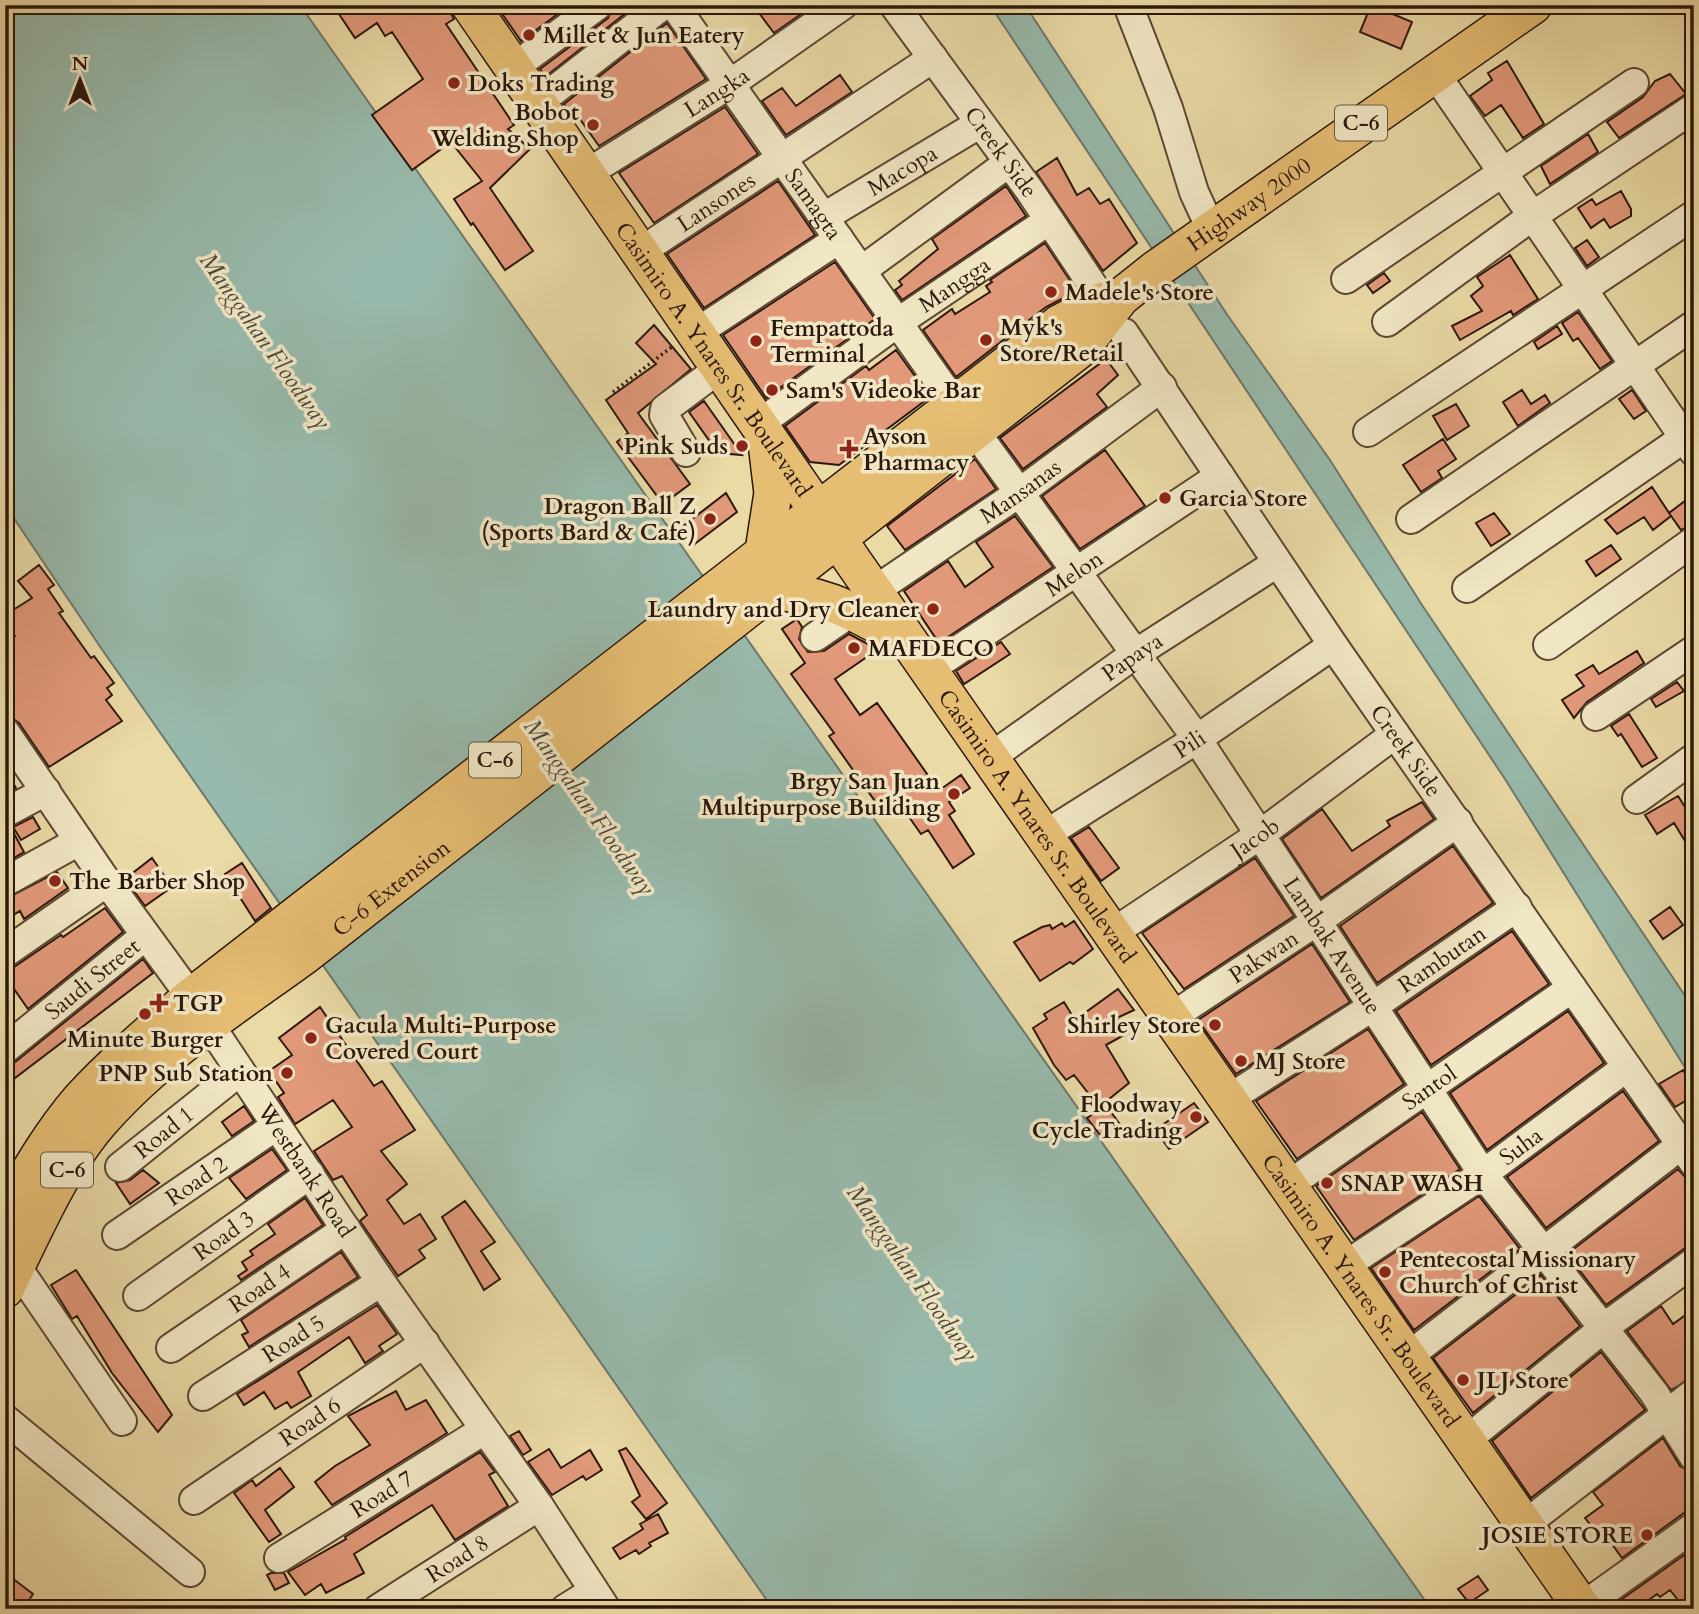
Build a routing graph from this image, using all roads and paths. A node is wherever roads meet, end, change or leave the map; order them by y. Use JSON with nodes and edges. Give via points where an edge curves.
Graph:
{"nodes":[{"id":1,"x":598,"y":5,"type":"edge"},
{"id":2,"x":663,"y":5,"type":"edge"},
{"id":3,"x":674,"y":5,"type":"edge"},
{"id":4,"x":843,"y":5,"type":"edge"},
{"id":5,"x":894,"y":5,"type":"edge"},
{"id":6,"x":1128,"y":5,"type":"edge"},
{"id":7,"x":1533,"y":5,"type":"edge"},
{"id":8,"x":471,"y":6,"type":"edge"},
{"id":9,"x":933,"y":58,"type":"junction"},
{"id":10,"x":513,"y":68,"type":"junction"},
{"id":11,"x":1434,"y":72,"type":"junction"},
{"id":12,"x":1633,"y":83,"type":"dead end"},
{"id":13,"x":730,"y":84,"type":"junction"},
{"id":14,"x":538,"y":103,"type":"junction"},
{"id":15,"x":1694,"y":108,"type":"edge"},
{"id":16,"x":979,"y":124,"type":"junction"},
{"id":17,"x":783,"y":159,"type":"junction"},
{"id":18,"x":1007,"y":164,"type":"junction"},
{"id":19,"x":1502,"y":172,"type":"junction"},
{"id":20,"x":586,"y":174,"type":"junction"},
{"id":21,"x":1694,"y":215,"type":"edge"},
{"id":22,"x":1531,"y":217,"type":"junction"},
{"id":23,"x":1048,"y":221,"type":"junction"},
{"id":24,"x":831,"y":228,"type":"junction"},
{"id":25,"x":1201,"y":236,"type":"junction"},
{"id":26,"x":640,"y":252,"type":"junction"},
{"id":27,"x":861,"y":271,"type":"junction"},
{"id":28,"x":1346,"y":279,"type":"dead end"},
{"id":29,"x":1129,"y":288,"type":"junction"},
{"id":30,"x":1582,"y":292,"type":"junction"},
{"id":31,"x":897,"y":323,"type":"junction"},
{"id":32,"x":1387,"y":323,"type":"dead end"},
{"id":33,"x":1694,"y":325,"type":"edge"},
{"id":34,"x":695,"y":331,"type":"junction"},
{"id":35,"x":1124,"y":333,"type":"junction"},
{"id":36,"x":1633,"y":366,"type":"junction"},
{"id":37,"x":720,"y":368,"type":"junction"},
{"id":38,"x":1162,"y":387,"type":"junction"},
{"id":39,"x":613,"y":392,"type":"dead end"},
{"id":40,"x":971,"y":426,"type":"junction"},
{"id":41,"x":763,"y":429,"type":"junction"},
{"id":42,"x":1368,"y":432,"type":"dead end"},
{"id":43,"x":1689,"y":445,"type":"edge"},
{"id":44,"x":686,"y":452,"type":"dead end"},
{"id":45,"x":1220,"y":476,"type":"junction"},
{"id":46,"x":1019,"y":493,"type":"junction"},
{"id":47,"x":847,"y":515,"type":"junction"},
{"id":48,"x":1410,"y":519,"type":"dead end"},
{"id":49,"x":1694,"y":541,"type":"edge"},
{"id":50,"x":760,"y":554,"type":"junction"},
{"id":51,"x":1277,"y":563,"type":"junction"},
{"id":52,"x":1075,"y":573,"type":"junction"},
{"id":53,"x":1467,"y":588,"type":"dead end"},
{"id":54,"x":862,"y":591,"type":"junction"},
{"id":55,"x":761,"y":596,"type":"junction"},
{"id":56,"x":815,"y":637,"type":"dead end"},
{"id":57,"x":1332,"y":645,"type":"junction"},
{"id":58,"x":1548,"y":645,"type":"dead end"},
{"id":59,"x":1694,"y":650,"type":"edge"},
{"id":60,"x":1135,"y":654,"type":"junction"},
{"id":61,"x":919,"y":656,"type":"junction"},
{"id":62,"x":1596,"y":716,"type":"dead end"},
{"id":63,"x":5,"y":732,"type":"edge"},
{"id":64,"x":1395,"y":734,"type":"junction"},
{"id":65,"x":1197,"y":739,"type":"junction"},
{"id":66,"x":991,"y":757,"type":"junction"},
{"id":67,"x":1694,"y":758,"type":"edge"},
{"id":68,"x":46,"y":791,"type":"junction"},
{"id":69,"x":1637,"y":799,"type":"dead end"},
{"id":70,"x":5,"y":813,"type":"edge"},
{"id":71,"x":1458,"y":822,"type":"junction"},
{"id":72,"x":1261,"y":834,"type":"junction"},
{"id":73,"x":1043,"y":836,"type":"junction"},
{"id":74,"x":79,"y":841,"type":"junction"},
{"id":75,"x":5,"y":882,"type":"edge"},
{"id":76,"x":107,"y":882,"type":"junction"},
{"id":77,"x":1517,"y":907,"type":"junction"},
{"id":78,"x":1317,"y":921,"type":"junction"},
{"id":79,"x":1111,"y":934,"type":"junction"},
{"id":80,"x":145,"y":936,"type":"junction"},
{"id":81,"x":5,"y":953,"type":"edge"},
{"id":82,"x":1572,"y":988,"type":"junction"},
{"id":83,"x":1372,"y":1007,"type":"junction"},
{"id":84,"x":200,"y":1011,"type":"junction"},
{"id":85,"x":1170,"y":1018,"type":"junction"},
{"id":86,"x":5,"y":1049,"type":"edge"},
{"id":87,"x":1627,"y":1067,"type":"junction"},
{"id":88,"x":240,"y":1071,"type":"junction"},
{"id":89,"x":1426,"y":1088,"type":"junction"},
{"id":90,"x":1227,"y":1100,"type":"junction"},
{"id":91,"x":276,"y":1126,"type":"junction"},
{"id":92,"x":1688,"y":1154,"type":"edge"},
{"id":93,"x":120,"y":1167,"type":"dead end"},
{"id":94,"x":310,"y":1174,"type":"junction"},
{"id":95,"x":1483,"y":1174,"type":"junction"},
{"id":96,"x":1287,"y":1186,"type":"junction"},
{"id":97,"x":5,"y":1214,"type":"edge"},
{"id":98,"x":346,"y":1229,"type":"junction"},
{"id":99,"x":117,"y":1235,"type":"dead end"},
{"id":100,"x":1545,"y":1254,"type":"junction"},
{"id":101,"x":1694,"y":1262,"type":"edge"},
{"id":102,"x":1343,"y":1267,"type":"junction"},
{"id":103,"x":11,"y":1278,"type":"edge"},
{"id":104,"x":381,"y":1282,"type":"junction"},
{"id":105,"x":138,"y":1296,"type":"dead end"},
{"id":106,"x":1603,"y":1329,"type":"junction"},
{"id":107,"x":425,"y":1343,"type":"junction"},
{"id":108,"x":171,"y":1348,"type":"dead end"},
{"id":109,"x":1406,"y":1358,"type":"junction"},
{"id":110,"x":1694,"y":1393,"type":"edge"},
{"id":111,"x":204,"y":1396,"type":"dead end"},
{"id":112,"x":1667,"y":1412,"type":"junction"},
{"id":113,"x":5,"y":1419,"type":"edge"},
{"id":114,"x":122,"y":1421,"type":"dead end"},
{"id":115,"x":484,"y":1430,"type":"junction"},
{"id":116,"x":1464,"y":1441,"type":"junction"},
{"id":117,"x":1694,"y":1457,"type":"edge"},
{"id":118,"x":194,"y":1500,"type":"dead end"},
{"id":119,"x":539,"y":1506,"type":"junction"},
{"id":120,"x":1523,"y":1525,"type":"junction"},
{"id":121,"x":1694,"y":1527,"type":"edge"},
{"id":122,"x":279,"y":1558,"type":"dead end"},
{"id":123,"x":190,"y":1572,"type":"dead end"},
{"id":124,"x":600,"y":1600,"type":"edge"},
{"id":125,"x":1583,"y":1608,"type":"edge"},
{"id":126,"x":378,"y":1609,"type":"edge"},
{"id":127,"x":565,"y":1609,"type":"edge"}],
"edges":[{"from":1,"to":10,"type":"street"},
{"from":2,"to":14,"type":"street"},
{"from":3,"to":13,"type":"street","name":"Samagta"},
{"from":4,"to":13,"type":"street","name":"Langka"},
{"from":5,"to":9,"type":"street","name":"Creek Side"},
{"from":6,"to":25,"type":"street","via":[[1168,108],[1194,192]]},
{"from":7,"to":11,"type":"main road","name":"Highway 2000","number":"C-6"},
{"from":8,"to":10,"type":"main road","name":"Casimiro A. Ynares Sr. Boulevard"},
{"from":9,"to":16,"type":"street","name":"Creek Side"},
{"from":9,"to":17,"type":"street","name":"Lansones"},
{"from":10,"to":14,"type":"main road","name":"Casimiro A. Ynares Sr. Boulevard"},
{"from":11,"to":19,"type":"street"},
{"from":11,"to":25,"type":"main road","name":"Highway 2000","number":"C-6"},
{"from":12,"to":19,"type":"street"},
{"from":13,"to":17,"type":"street","name":"Samagta"},
{"from":13,"to":20,"type":"street","name":"Langka"},
{"from":14,"to":20,"type":"main road","name":"Casimiro A. Ynares Sr. Boulevard"},
{"from":15,"to":22,"type":"street"},
{"from":16,"to":18,"type":"street","name":"Creek Side"},
{"from":16,"to":24,"type":"street","name":"Macopa"},
{"from":17,"to":24,"type":"street","name":"Samagta"},
{"from":17,"to":26,"type":"street","name":"Lansones"},
{"from":18,"to":23,"type":"street","name":"Creek Side"},
{"from":18,"to":27,"type":"street"},
{"from":19,"to":22,"type":"street"},
{"from":19,"to":28,"type":"street"},
{"from":20,"to":26,"type":"main road","name":"Casimiro A. Ynares Sr. Boulevard"},
{"from":21,"to":30,"type":"street"},
{"from":22,"to":30,"type":"street"},
{"from":22,"to":32,"type":"street"},
{"from":23,"to":29,"type":"street","name":"Creek Side"},
{"from":23,"to":31,"type":"street","name":"Mangga"},
{"from":24,"to":27,"type":"street","name":"Samagta"},
{"from":24,"to":34,"type":"street","name":"Macopa"},
{"from":25,"to":29,"type":"main road","name":"Highway 2000","number":"C-6"},
{"from":26,"to":34,"type":"main road","name":"Casimiro A. Ynares Sr. Boulevard"},
{"from":27,"to":31,"type":"street","name":"Samagta"},
{"from":29,"to":35,"type":"street"},
{"from":29,"to":40,"type":"main road","name":"Highway 2000","number":"C-6","via":[[1081,348]]},
{"from":30,"to":36,"type":"street"},
{"from":30,"to":42,"type":"street"},
{"from":31,"to":40,"type":"street","name":"Samagta"},
{"from":31,"to":41,"type":"street","name":"Mangga"},
{"from":33,"to":36,"type":"street"},
{"from":34,"to":37,"type":"main road","name":"Casimiro A. Ynares Sr. Boulevard"},
{"from":34,"to":39,"type":"path"},
{"from":35,"to":38,"type":"street","name":"Creek Side"},
{"from":35,"to":40,"type":"street","name":"Highway 2000"},
{"from":36,"to":43,"type":"street"},
{"from":36,"to":48,"type":"street"},
{"from":37,"to":41,"type":"main road","name":"Casimiro A. Ynares Sr. Boulevard"},
{"from":37,"to":44,"type":"street","via":[[665,410]]},
{"from":38,"to":45,"type":"street","name":"Creek Side"},
{"from":38,"to":46,"type":"street","name":"Mansanas"},
{"from":40,"to":46,"type":"street","name":"Lambak Avenue"},
{"from":40,"to":47,"type":"main road","name":"Highway 2000","number":"C-6"},
{"from":41,"to":47,"type":"main road","name":"Casimiro A. Ynares Sr. Boulevard","via":[[794,477]]},
{"from":41,"to":50,"type":"main road","via":[[773,492]]},
{"from":43,"to":53,"type":"street"},
{"from":45,"to":51,"type":"street","name":"Creek Side"},
{"from":45,"to":52,"type":"street","name":"Melon"},
{"from":46,"to":52,"type":"street","name":"Lambak Avenue"},
{"from":46,"to":54,"type":"street","name":"Mansanas"},
{"from":47,"to":50,"type":"main road","name":"C-6 Extension","number":"C-6"},
{"from":47,"to":54,"type":"main road","name":"Casimiro A. Ynares Sr. Boulevard"},
{"from":47,"to":55,"type":"main road","name":"C-6 Extension","number":"C-6"},
{"from":49,"to":58,"type":"street"},
{"from":50,"to":84,"type":"main road","name":"C-6 Extension","number":"C-6","via":[[284,925]]},
{"from":51,"to":57,"type":"street","name":"Creek Side"},
{"from":51,"to":60,"type":"street","name":"Papaya"},
{"from":52,"to":60,"type":"street","name":"Lambak Avenue"},
{"from":52,"to":61,"type":"street","name":"Melon"},
{"from":54,"to":55,"type":"main road","via":[[837,603],[801,592]]},
{"from":54,"to":56,"type":"street","name":"Mansanas"},
{"from":54,"to":61,"type":"main road","name":"Casimiro A. Ynares Sr. Boulevard"},
{"from":55,"to":84,"type":"main road","name":"C-6 Extension","number":"C-6","via":[[305,955]]},
{"from":57,"to":64,"type":"street","name":"Creek Side"},
{"from":57,"to":65,"type":"street","name":"Pili"},
{"from":59,"to":62,"type":"street"},
{"from":60,"to":65,"type":"street","name":"Lambak Avenue"},
{"from":60,"to":66,"type":"street","name":"Papaya"},
{"from":61,"to":66,"type":"main road","name":"Casimiro A. Ynares Sr. Boulevard"},
{"from":63,"to":68,"type":"street","name":"Westbank Road"},
{"from":64,"to":71,"type":"street","name":"Creek Side"},
{"from":64,"to":72,"type":"street","name":"Jacob"},
{"from":65,"to":72,"type":"street","name":"Lambak Avenue"},
{"from":65,"to":73,"type":"street","name":"Pili"},
{"from":66,"to":73,"type":"main road","name":"Casimiro A. Ynares Sr. Boulevard"},
{"from":67,"to":69,"type":"street"},
{"from":68,"to":70,"type":"street"},
{"from":68,"to":74,"type":"street","name":"Westbank Road"},
{"from":71,"to":77,"type":"street","name":"Creek Side"},
{"from":71,"to":78,"type":"street","name":"Pakwan"},
{"from":72,"to":78,"type":"street","name":"Lambak Avenue"},
{"from":72,"to":79,"type":"street","name":"Jacob"},
{"from":73,"to":79,"type":"main road","name":"Casimiro A. Ynares Sr. Boulevard"},
{"from":74,"to":75,"type":"street"},
{"from":74,"to":76,"type":"street","name":"Westbank Road"},
{"from":76,"to":80,"type":"street","name":"Westbank Road"},
{"from":76,"to":81,"type":"street"},
{"from":77,"to":82,"type":"street","name":"Creek Side"},
{"from":77,"to":83,"type":"street","name":"Rambutan"},
{"from":78,"to":83,"type":"street","name":"Lambak Avenue"},
{"from":78,"to":85,"type":"street","name":"Pakwan"},
{"from":79,"to":85,"type":"main road","name":"Casimiro A. Ynares Sr. Boulevard"},
{"from":80,"to":84,"type":"street","name":"Westbank Road"},
{"from":80,"to":86,"type":"street","name":"Saudi Street"},
{"from":82,"to":87,"type":"street","name":"Creek Side"},
{"from":82,"to":89,"type":"street","name":"Santol"},
{"from":83,"to":89,"type":"street","name":"Lambak Avenue"},
{"from":83,"to":90,"type":"street","name":"Rambutan"},
{"from":84,"to":88,"type":"street","name":"Westbank Road"},
{"from":84,"to":97,"type":"main road","name":"C-6 Extension","number":"C-6","via":[[110,1069],[78,1102],[42,1150]]},
{"from":84,"to":103,"type":"main road","name":"C-6 Extension","number":"C-6","via":[[102,1119],[70,1165]]},
{"from":85,"to":90,"type":"main road","name":"Casimiro A. Ynares Sr. Boulevard"},
{"from":87,"to":92,"type":"street","name":"Creek Side"},
{"from":87,"to":95,"type":"street","name":"Suha"},
{"from":88,"to":91,"type":"street","name":"Westbank Road"},
{"from":88,"to":93,"type":"street","name":"Road 1"},
{"from":89,"to":95,"type":"street","name":"Lambak Avenue"},
{"from":89,"to":96,"type":"street","name":"Santol"},
{"from":90,"to":96,"type":"main road","name":"Casimiro A. Ynares Sr. Boulevard"},
{"from":91,"to":94,"type":"street","name":"Westbank Road"},
{"from":91,"to":99,"type":"street","name":"Road 2"},
{"from":92,"to":100,"type":"street"},
{"from":94,"to":98,"type":"street","name":"Westbank Road"},
{"from":94,"to":105,"type":"street","name":"Road 3"},
{"from":95,"to":100,"type":"street","name":"Lambak Avenue"},
{"from":95,"to":102,"type":"street","name":"Suha"},
{"from":96,"to":102,"type":"main road","name":"Casimiro A. Ynares Sr. Boulevard"},
{"from":98,"to":104,"type":"street","name":"Westbank Road"},
{"from":98,"to":108,"type":"street","name":"Road 4"},
{"from":100,"to":106,"type":"street","name":"Lambak Avenue"},
{"from":100,"to":109,"type":"street"},
{"from":101,"to":106,"type":"street"},
{"from":102,"to":109,"type":"main road","name":"Casimiro A. Ynares Sr. Boulevard"},
{"from":103,"to":114,"type":"street"},
{"from":104,"to":107,"type":"street","name":"Westbank Road"},
{"from":104,"to":111,"type":"street","name":"Road 5"},
{"from":106,"to":112,"type":"street","name":"Lambak Avenue"},
{"from":106,"to":116,"type":"street"},
{"from":107,"to":115,"type":"street","name":"Westbank Road"},
{"from":107,"to":118,"type":"street","name":"Road 6"},
{"from":109,"to":116,"type":"main road","name":"Casimiro A. Ynares Sr. Boulevard"},
{"from":110,"to":112,"type":"street"},
{"from":112,"to":117,"type":"street","name":"Lambak Avenue"},
{"from":112,"to":120,"type":"street"},
{"from":113,"to":123,"type":"street"},
{"from":115,"to":119,"type":"street","name":"Westbank Road"},
{"from":115,"to":122,"type":"street","name":"Road 7"},
{"from":116,"to":120,"type":"main road","name":"Casimiro A. Ynares Sr. Boulevard"},
{"from":119,"to":124,"type":"street","name":"Westbank Road"},
{"from":119,"to":126,"type":"street","name":"Road 8"},
{"from":120,"to":125,"type":"main road","name":"Casimiro A. Ynares Sr. Boulevard"},
{"from":121,"to":125,"type":"street"},
{"from":124,"to":127,"type":"street"}]}
